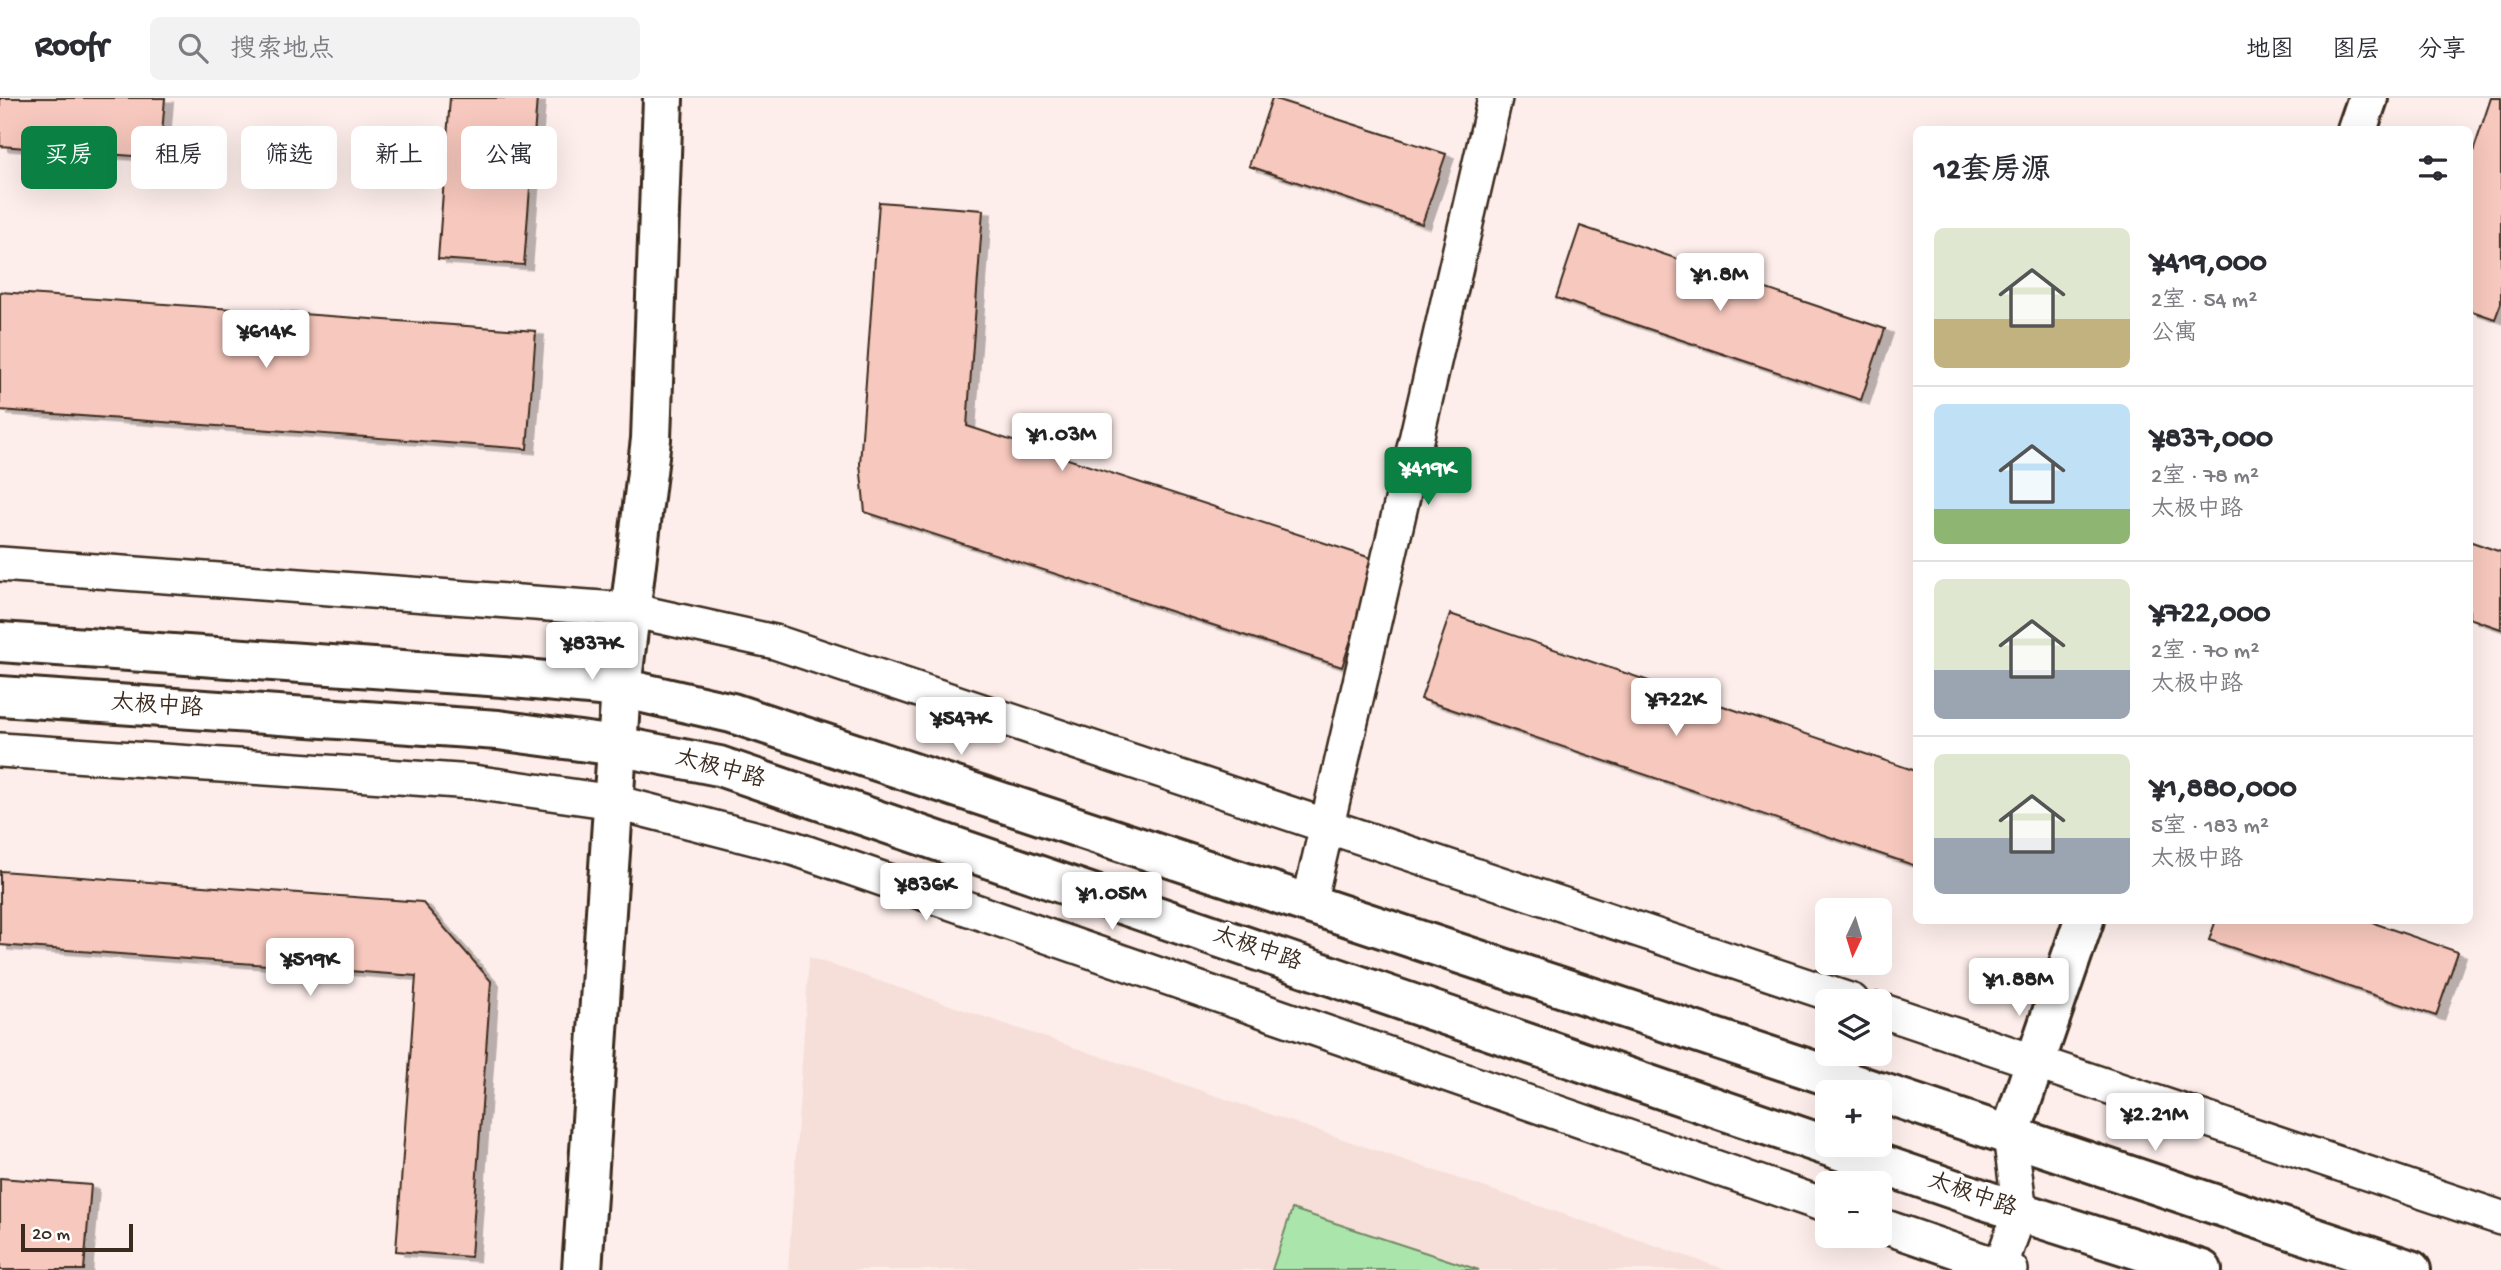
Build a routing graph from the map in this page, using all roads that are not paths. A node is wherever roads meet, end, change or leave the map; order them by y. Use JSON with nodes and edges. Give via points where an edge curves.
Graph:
{"nodes":[{"id":1,"x":663,"y":98,"type":"edge"},
{"id":2,"x":1495,"y":98,"type":"edge"},
{"id":3,"x":2368,"y":98,"type":"edge"},
{"id":4,"x":2358,"y":126,"type":"edge"},
{"id":5,"x":0,"y":564,"type":"edge"},
{"id":6,"x":630,"y":610,"type":"junction"},
{"id":7,"x":0,"y":642,"type":"edge"},
{"id":8,"x":621,"y":688,"type":"junction"},
{"id":9,"x":0,"y":696,"type":"edge"},
{"id":10,"x":617,"y":746,"type":"junction"},
{"id":11,"x":0,"y":750,"type":"edge"},
{"id":12,"x":614,"y":802,"type":"junction"},
{"id":13,"x":1326,"y":826,"type":"junction"},
{"id":14,"x":1309,"y":903,"type":"junction"},
{"id":15,"x":2083,"y":924,"type":"edge"},
{"id":16,"x":1816,"y":989,"type":"edge"},
{"id":17,"x":1892,"y":1014,"type":"edge"},
{"id":18,"x":2035,"y":1062,"type":"junction"},
{"id":19,"x":1843,"y":1080,"type":"edge"},
{"id":20,"x":1892,"y":1096,"type":"edge"},
{"id":21,"x":2010,"y":1135,"type":"junction"},
{"id":22,"x":1815,"y":1202,"type":"edge"},
{"id":23,"x":2020,"y":1212,"type":"junction"},
{"id":24,"x":2501,"y":1217,"type":"edge"},
{"id":25,"x":1892,"y":1229,"type":"edge"},
{"id":26,"x":2004,"y":1269,"type":"edge"},
{"id":27,"x":582,"y":1270,"type":"edge"},
{"id":28,"x":2202,"y":1270,"type":"edge"},
{"id":29,"x":2411,"y":1270,"type":"edge"}],
"edges":[{"from":1,"to":6,"type":"main road","via":[[652,439]]},
{"from":2,"to":13,"type":"street"},
{"from":3,"to":4,"type":"main road"},
{"from":5,"to":6,"type":"street"},
{"from":6,"to":8,"type":"main road"},
{"from":6,"to":13,"type":"street","via":[[775,642]]},
{"from":7,"to":8,"type":"main road"},
{"from":8,"to":10,"type":"main road"},
{"from":8,"to":14,"type":"main road","via":[[732,713]]},
{"from":9,"to":10,"type":"main road","name":"太极中路","via":[[498,730]]},
{"from":10,"to":12,"type":"main road"},
{"from":10,"to":23,"type":"main road","name":"太极中路","via":[[719,766]]},
{"from":11,"to":12,"type":"street","via":[[472,782]]},
{"from":12,"to":22,"type":"street","via":[[793,849]]},
{"from":12,"to":27,"type":"main road"},
{"from":13,"to":14,"type":"street"},
{"from":13,"to":16,"type":"street"},
{"from":14,"to":19,"type":"main road"},
{"from":15,"to":18,"type":"main road"},
{"from":17,"to":18,"type":"street"},
{"from":18,"to":21,"type":"main road"},
{"from":18,"to":24,"type":"street"},
{"from":20,"to":21,"type":"main road"},
{"from":21,"to":23,"type":"street"},
{"from":21,"to":29,"type":"main road"},
{"from":23,"to":26,"type":"street"},
{"from":23,"to":28,"type":"main road","name":"太极中路"},
{"from":25,"to":26,"type":"street"}]}
